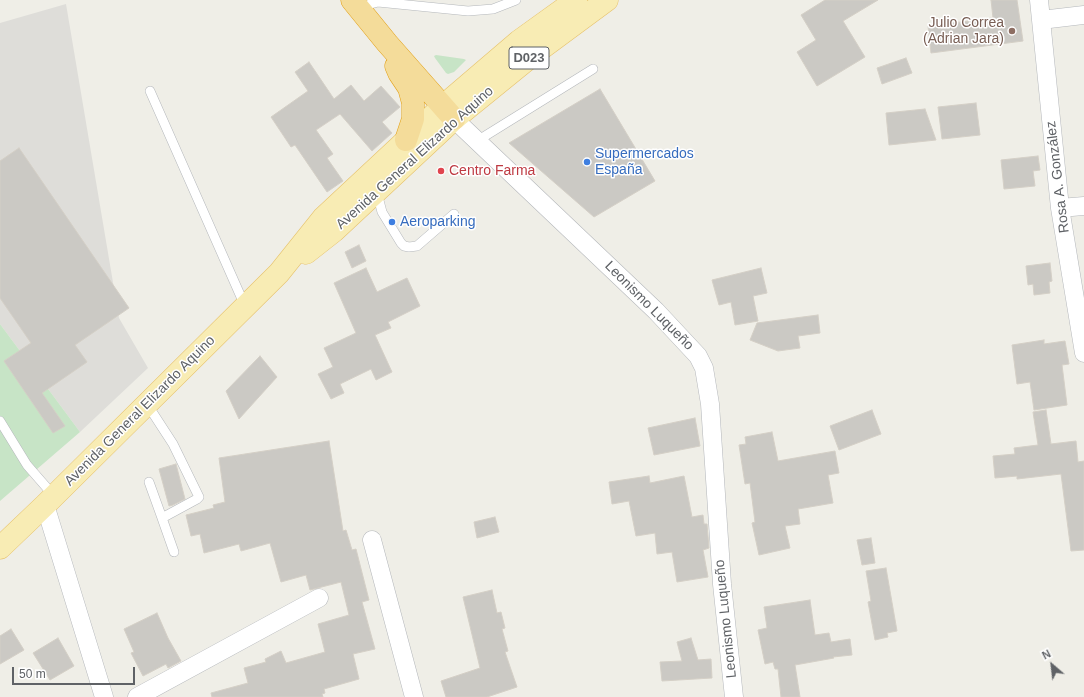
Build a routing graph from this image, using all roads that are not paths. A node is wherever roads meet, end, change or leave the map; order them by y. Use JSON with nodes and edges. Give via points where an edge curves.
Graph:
{"nodes":[{"id":1,"x":516,"y":0,"type":"edge"},
{"id":2,"x":576,"y":0,"type":"edge"},
{"id":3,"x":607,"y":0,"type":"edge"},
{"id":4,"x":1039,"y":0,"type":"edge"},
{"id":5,"x":356,"y":5,"type":"edge"},
{"id":6,"x":1084,"y":15,"type":"edge"},
{"id":7,"x":1041,"y":20,"type":"junction"},
{"id":8,"x":387,"y":43,"type":"junction"},
{"id":9,"x":593,"y":69,"type":"dead end"},
{"id":10,"x":150,"y":90,"type":"dead end"},
{"id":11,"x":448,"y":112,"type":"junction"},
{"id":12,"x":406,"y":140,"type":"junction"},
{"id":13,"x":478,"y":141,"type":"junction"},
{"id":14,"x":377,"y":192,"type":"junction"},
{"id":15,"x":1084,"y":206,"type":"edge"},
{"id":16,"x":1060,"y":208,"type":"junction"},
{"id":17,"x":454,"y":214,"type":"dead end"},
{"id":18,"x":280,"y":273,"type":"junction"},
{"id":19,"x":245,"y":306,"type":"junction"},
{"id":20,"x":1084,"y":353,"type":"edge"},
{"id":21,"x":147,"y":404,"type":"junction"},
{"id":22,"x":0,"y":421,"type":"edge"},
{"id":23,"x":149,"y":482,"type":"dead end"},
{"id":24,"x":49,"y":501,"type":"junction"},
{"id":25,"x":162,"y":518,"type":"junction"},
{"id":26,"x":372,"y":540,"type":"dead end"},
{"id":27,"x":0,"y":548,"type":"edge"},
{"id":28,"x":174,"y":552,"type":"dead end"},
{"id":29,"x":319,"y":598,"type":"dead end"},
{"id":30,"x":104,"y":697,"type":"edge"},
{"id":31,"x":137,"y":697,"type":"edge"},
{"id":32,"x":414,"y":697,"type":"edge"},
{"id":33,"x":734,"y":697,"type":"edge"}],
"edges":[{"from":1,"to":5,"type":"lane","via":[[493,9],[468,11],[378,2]]},
{"from":2,"to":11,"type":"main road","name":"Avenida General Elizardo Aquino","via":[[519,41]]},
{"from":3,"to":11,"type":"main road","name":"Avenida General Elizardo Aquino","number":"D023","via":[[534,54]]},
{"from":4,"to":7,"type":"street","name":"Rosa A. González"},
{"from":5,"to":8,"type":"highway"},
{"from":6,"to":7,"type":"street"},
{"from":7,"to":16,"type":"street","name":"Rosa A. González"},
{"from":8,"to":11,"type":"highway"},
{"from":8,"to":12,"type":"highway","via":[[399,73],[409,88],[413,103],[413,118]]},
{"from":9,"to":13,"type":"lane"},
{"from":10,"to":19,"type":"lane"},
{"from":11,"to":12,"type":"main road","name":"Avenida General Elizardo Aquino"},
{"from":11,"to":13,"type":"street","name":"Leonismo Luqueño"},
{"from":11,"to":14,"type":"main road","name":"Avenida General Elizardo Aquino"},
{"from":12,"to":18,"type":"main road","name":"Avenida General Elizardo Aquino","via":[[323,218]]},
{"from":13,"to":33,"type":"street","name":"Leonismo Luqueño","via":[[656,311],[689,345],[704,368],[710,404],[722,584]]},
{"from":14,"to":17,"type":"lane","via":[[382,212],[401,243],[409,248],[417,246]]},
{"from":14,"to":18,"type":"main road","name":"Avenida General Elizardo Aquino","via":[[334,231]]},
{"from":15,"to":16,"type":"street"},
{"from":16,"to":20,"type":"street","name":"Rosa A. González"},
{"from":18,"to":19,"type":"main road","name":"Avenida General Elizardo Aquino"},
{"from":19,"to":21,"type":"main road","name":"Avenida General Elizardo Aquino"},
{"from":21,"to":24,"type":"main road","name":"Avenida General Elizardo Aquino"},
{"from":21,"to":25,"type":"lane","via":[[173,444],[199,497]]},
{"from":22,"to":24,"type":"lane"},
{"from":23,"to":25,"type":"lane"},
{"from":24,"to":27,"type":"main road","name":"Avenida General Elizardo Aquino"},
{"from":24,"to":30,"type":"street"},
{"from":25,"to":28,"type":"lane"},
{"from":26,"to":32,"type":"street"},
{"from":29,"to":31,"type":"street"}]}
